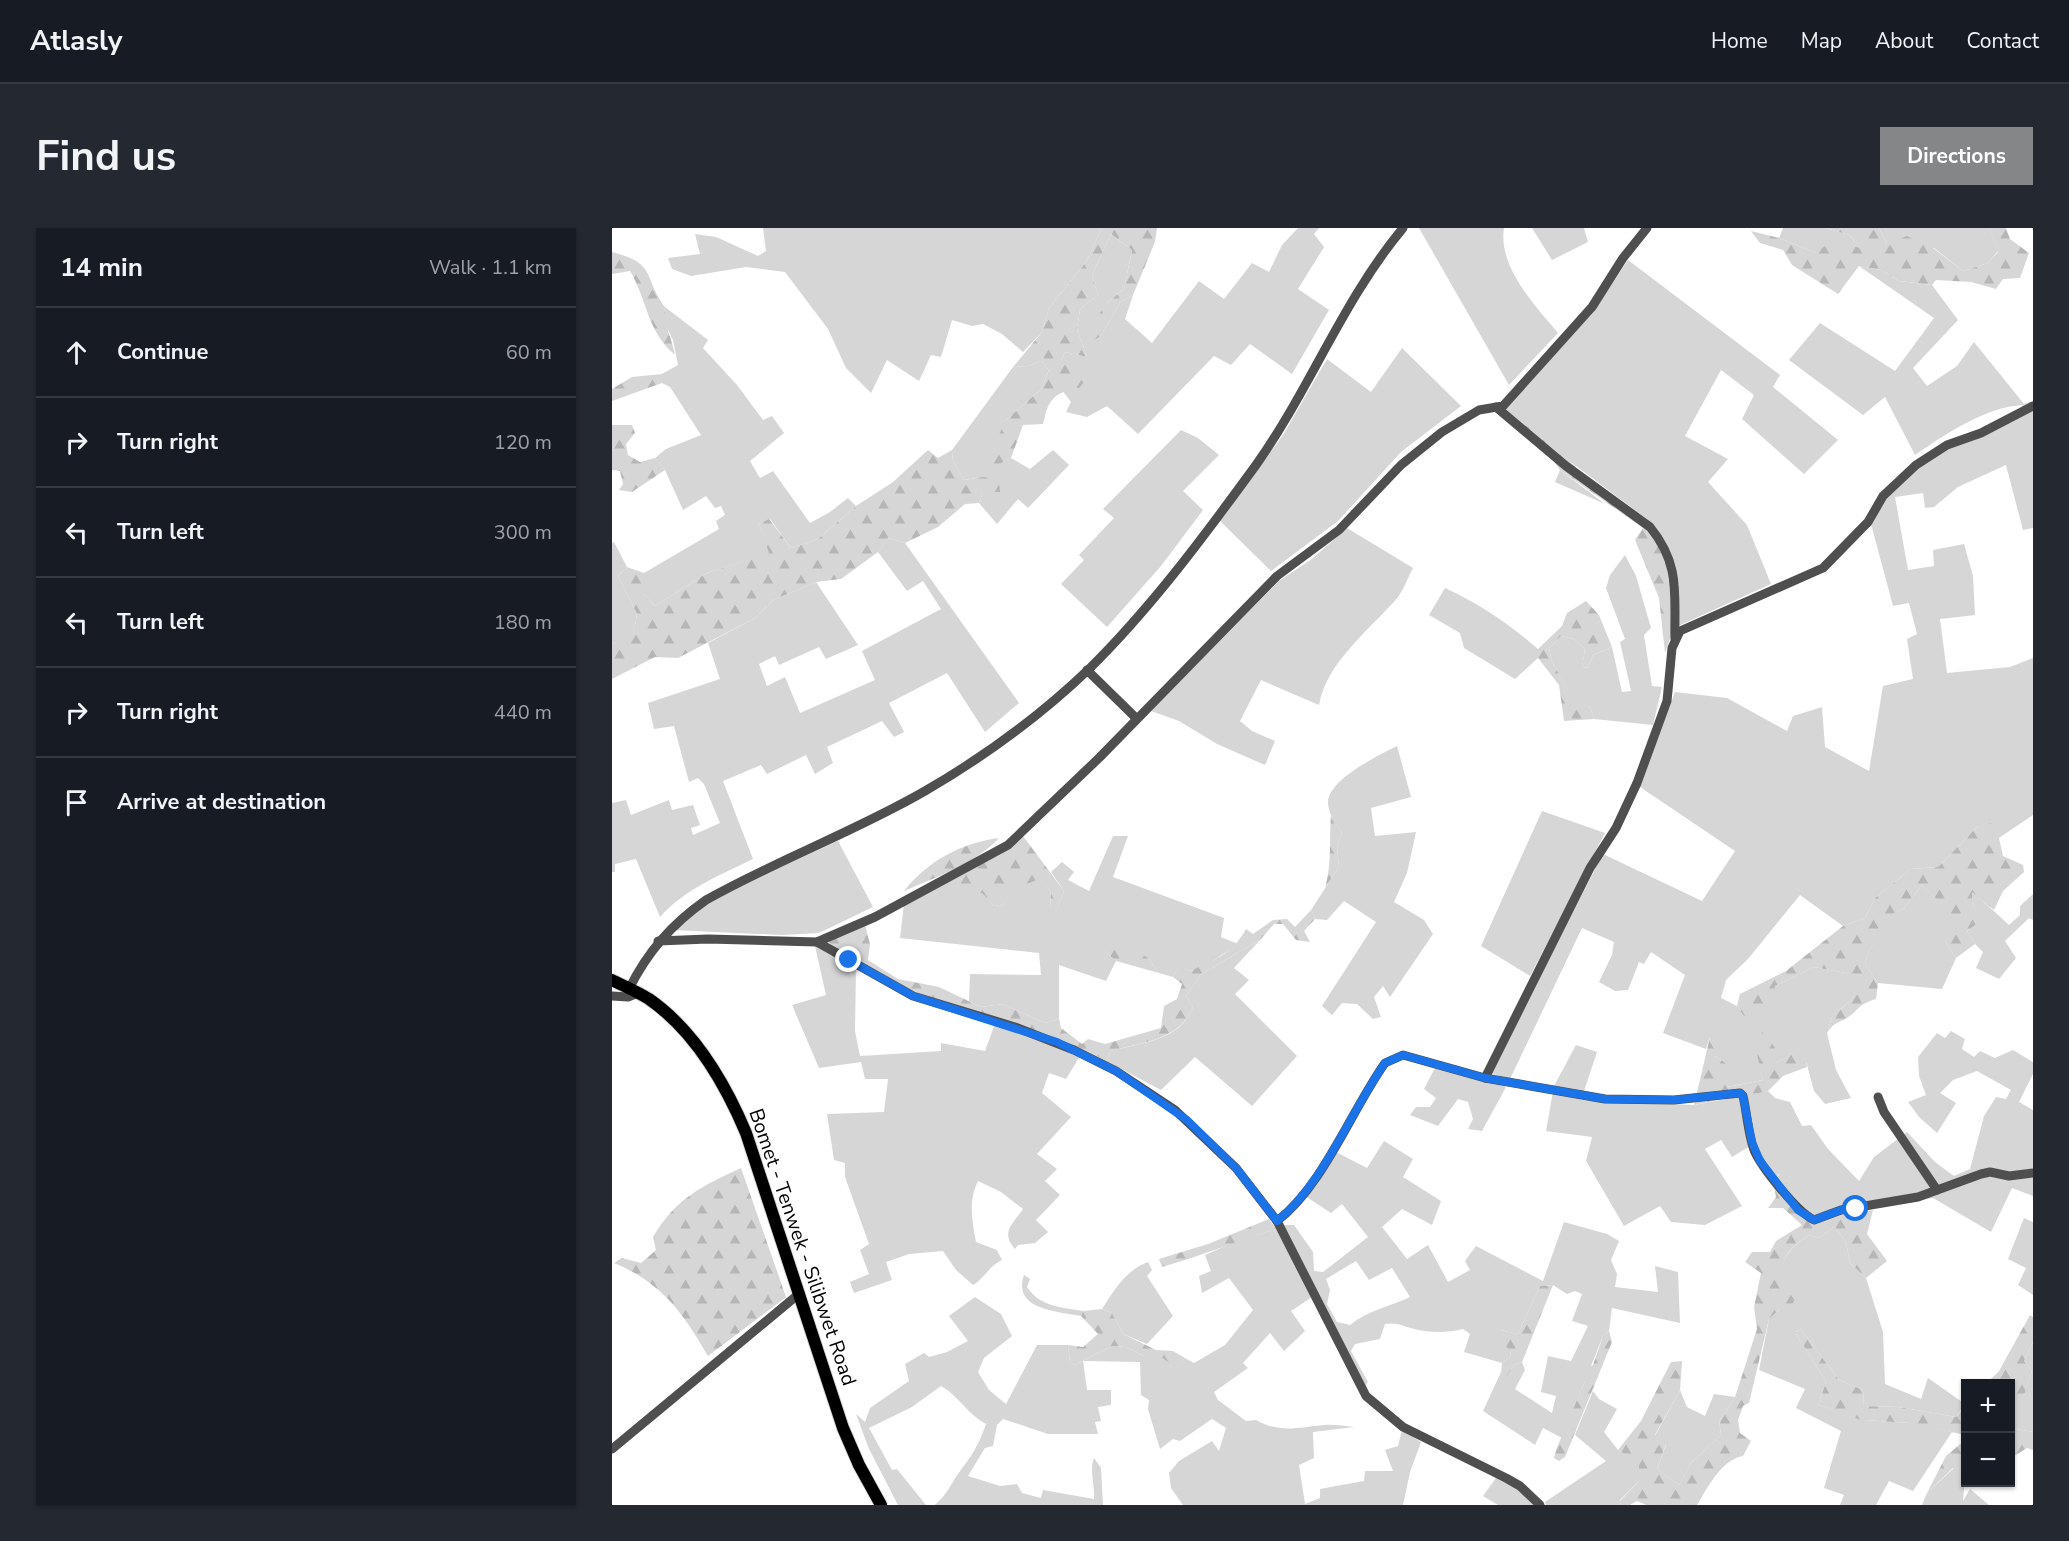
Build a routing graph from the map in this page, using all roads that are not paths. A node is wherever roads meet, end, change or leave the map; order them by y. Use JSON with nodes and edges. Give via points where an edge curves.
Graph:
{"nodes":[{"id":1,"x":1403,"y":228,"type":"edge"},
{"id":2,"x":1647,"y":228,"type":"edge"},
{"id":3,"x":2033,"y":405,"type":"edge"},
{"id":4,"x":1496,"y":407,"type":"junction"},
{"id":5,"x":1675,"y":639,"type":"junction"},
{"id":6,"x":1087,"y":670,"type":"junction"},
{"id":7,"x":1136,"y":718,"type":"junction"},
{"id":8,"x":658,"y":941,"type":"junction"},
{"id":9,"x":817,"y":942,"type":"junction"},
{"id":10,"x":612,"y":981,"type":"edge"},
{"id":11,"x":634,"y":991,"type":"junction"},
{"id":12,"x":612,"y":996,"type":"edge"},
{"id":13,"x":1485,"y":1078,"type":"junction"},
{"id":14,"x":1878,"y":1097,"type":"dead end"},
{"id":15,"x":2033,"y":1173,"type":"edge"},
{"id":16,"x":1937,"y":1190,"type":"junction"},
{"id":17,"x":1277,"y":1221,"type":"junction"},
{"id":18,"x":800,"y":1293,"type":"junction"},
{"id":19,"x":612,"y":1449,"type":"edge"},
{"id":20,"x":881,"y":1505,"type":"edge"},
{"id":21,"x":1540,"y":1505,"type":"edge"}],
"edges":[{"from":1,"to":6,"type":"street","via":[[1358,290],[1286,420],[1256,465],[1130,627]]},
{"from":2,"to":4,"type":"street","via":[[1592,307],[1503,406]]},
{"from":3,"to":5,"type":"street","via":[[1981,433],[1947,445],[1916,465],[1883,496],[1868,522],[1823,568],[1725,614],[1683,629]]},
{"from":4,"to":5,"type":"street","via":[[1658,536],[1675,577]]},
{"from":4,"to":7,"type":"street","via":[[1479,410],[1442,432],[1401,465],[1339,530],[1277,576]]},
{"from":5,"to":13,"type":"street","via":[[1667,701],[1637,783]]},
{"from":6,"to":7,"type":"street"},
{"from":6,"to":8,"type":"street","via":[[1010,733],[933,786],[706,900]]},
{"from":7,"to":9,"type":"street","via":[[1008,845],[875,917]]},
{"from":8,"to":9,"type":"street"},
{"from":8,"to":11,"type":"street"},
{"from":9,"to":17,"type":"street","via":[[913,996],[1057,1042],[1116,1071],[1187,1120],[1236,1168]]},
{"from":10,"to":11,"type":"main road","name":"Bomet - Tenwek - Silibwet Road"},
{"from":11,"to":12,"type":"street","via":[[628,997]]},
{"from":11,"to":18,"type":"main road","name":"Bomet - Tenwek - Silibwet Road","via":[[663,1010],[700,1050],[734,1103]]},
{"from":13,"to":16,"type":"street","via":[[1555,1092],[1640,1101],[1740,1093],[1760,1161],[1798,1210],[1814,1220],[1841,1210]]},
{"from":13,"to":17,"type":"street","via":[[1403,1055],[1385,1063],[1322,1168]]},
{"from":14,"to":16,"type":"street"},
{"from":15,"to":16,"type":"street","via":[[2009,1176],[1990,1172]]},
{"from":17,"to":21,"type":"street","via":[[1366,1396],[1403,1427],[1506,1478]]},
{"from":18,"to":19,"type":"street"},
{"from":18,"to":20,"type":"main road","name":"Bomet - Tenwek - Silibwet Road","via":[[843,1428]]}]}
